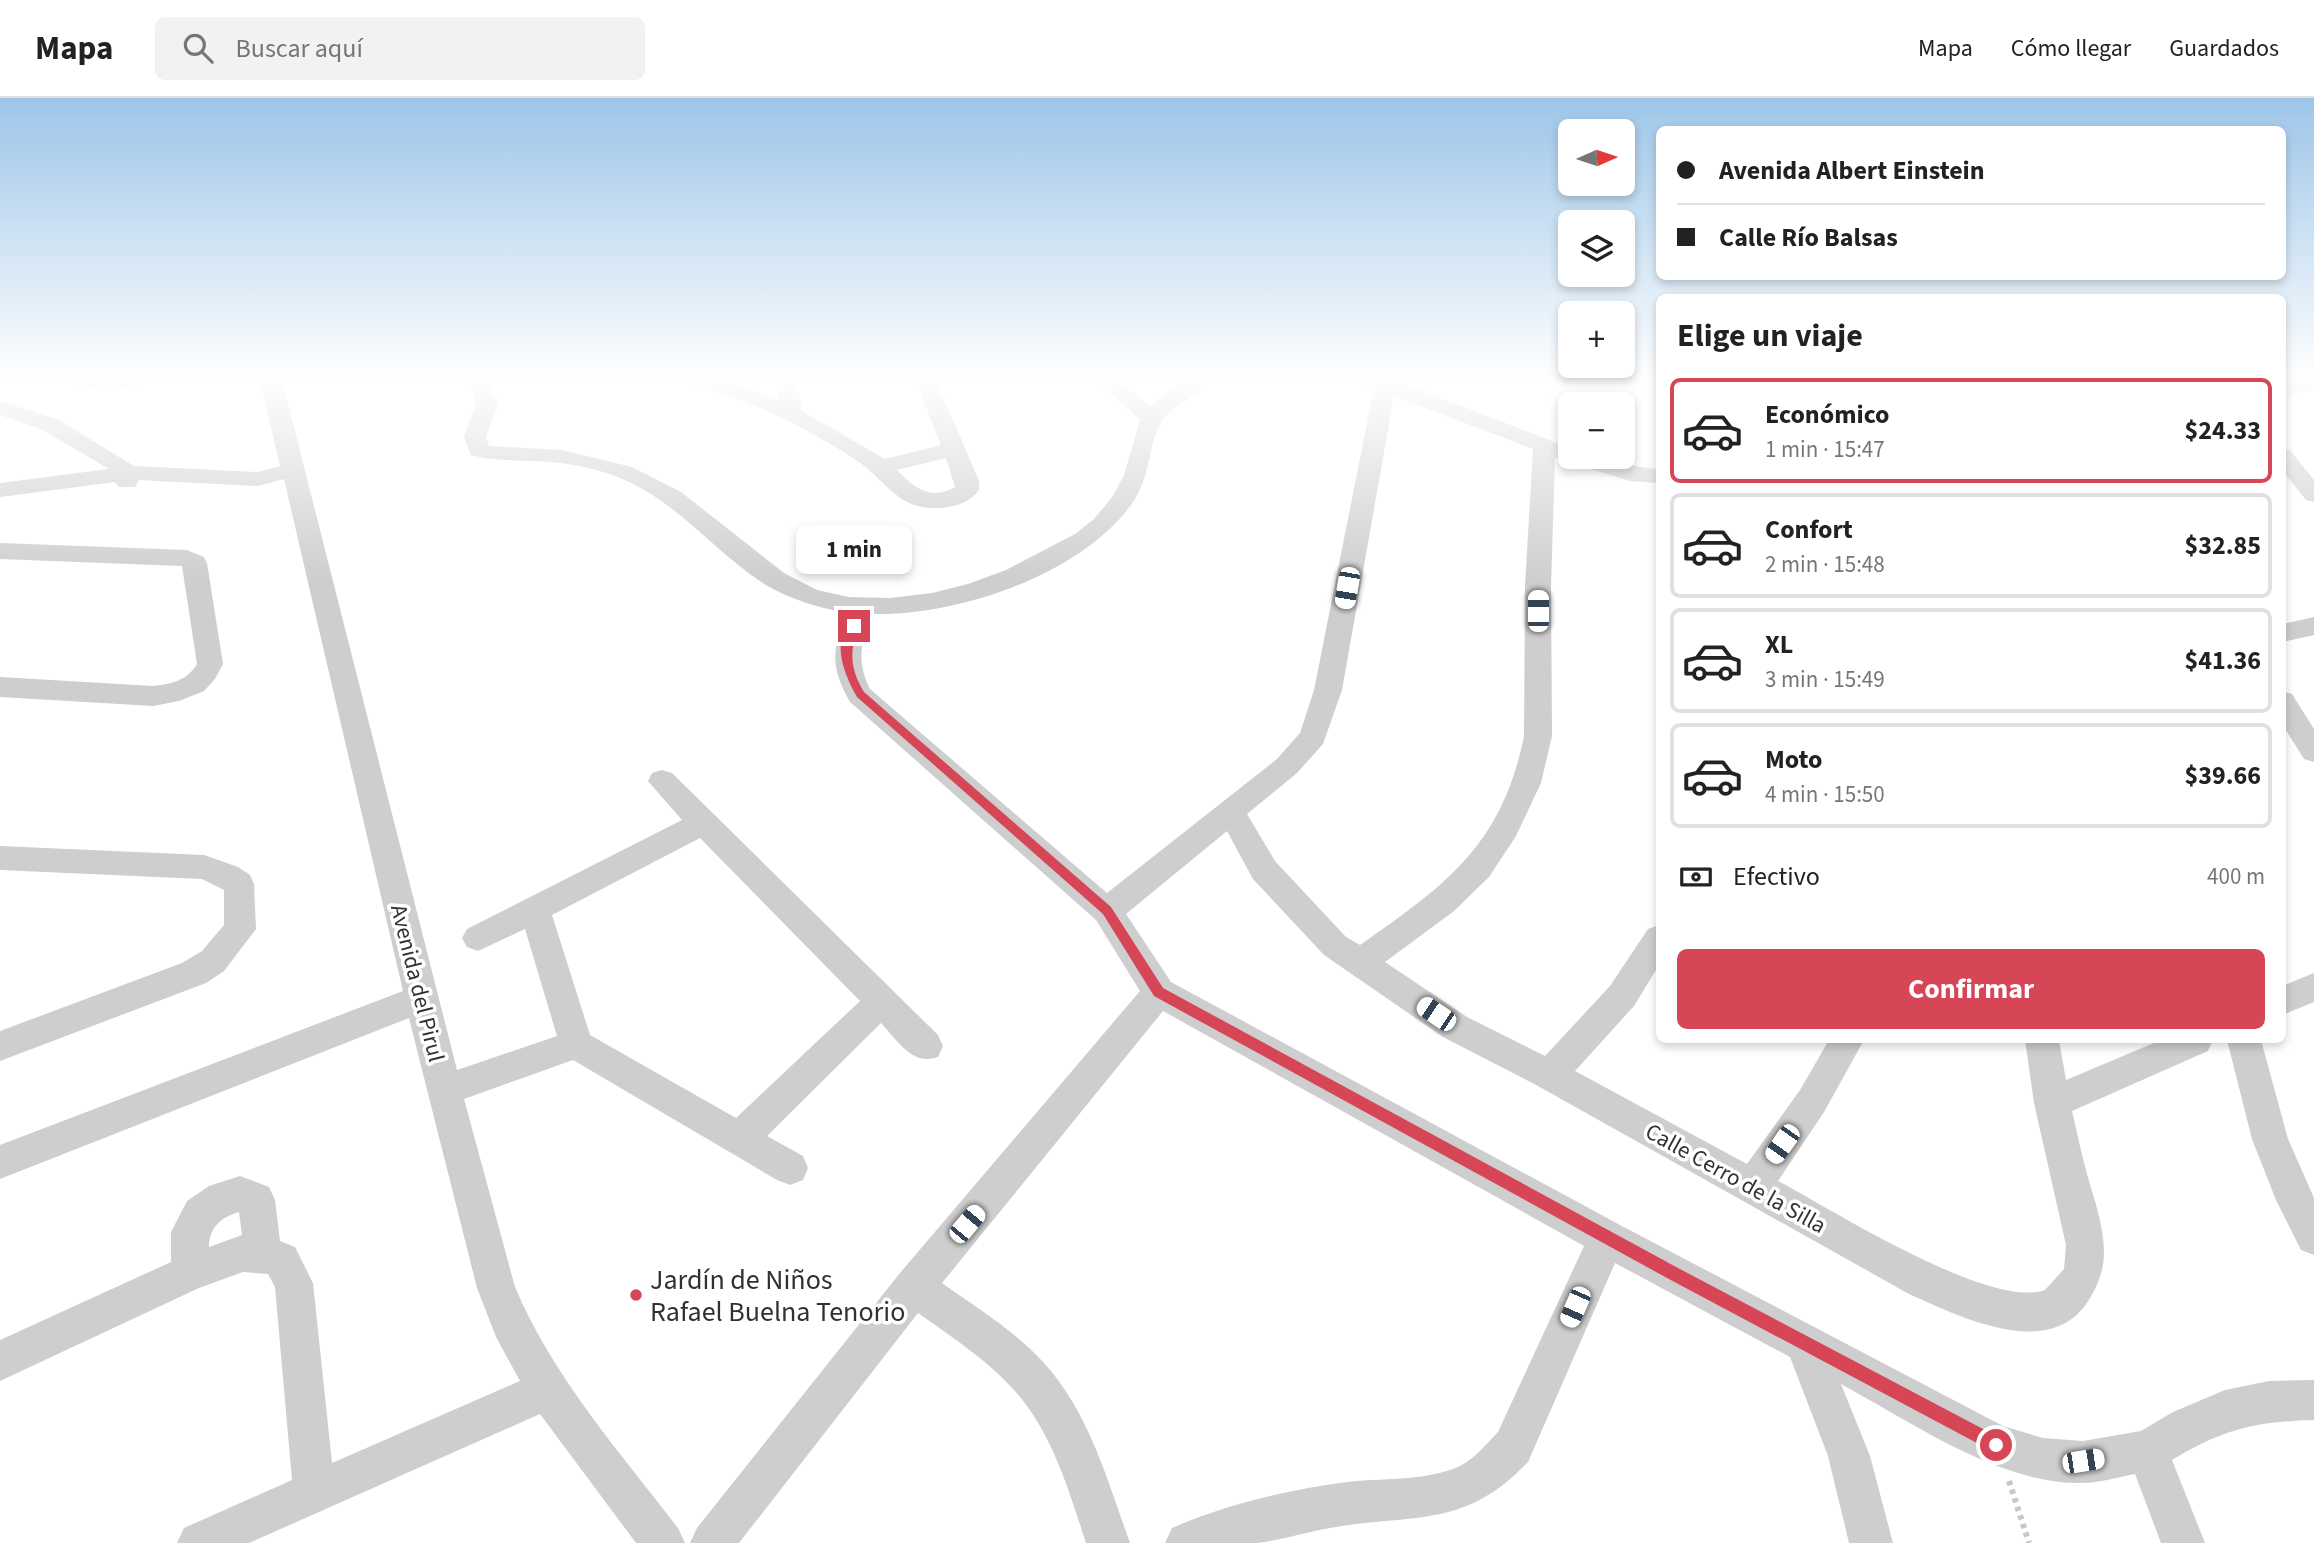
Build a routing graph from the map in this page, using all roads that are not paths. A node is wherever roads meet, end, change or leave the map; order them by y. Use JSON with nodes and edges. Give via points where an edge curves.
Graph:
{"nodes":[{"id":1,"x":89,"y":447,"type":"edge"},
{"id":2,"x":288,"y":447,"type":"edge"},
{"id":3,"x":478,"y":447,"type":"edge"},
{"id":4,"x":848,"y":447,"type":"edge"},
{"id":5,"x":1142,"y":447,"type":"edge"},
{"id":6,"x":1368,"y":447,"type":"edge"},
{"id":7,"x":953,"y":449,"type":"joint"},
{"id":8,"x":2286,"y":460,"type":"edge"},
{"id":9,"x":881,"y":467,"type":"junction"},
{"id":10,"x":1558,"y":469,"type":"edge"},
{"id":11,"x":1614,"y":469,"type":"edge"},
{"id":12,"x":295,"y":476,"type":"junction"},
{"id":13,"x":1656,"y":476,"type":"edge"},
{"id":14,"x":127,"y":480,"type":"junction"},
{"id":15,"x":0,"y":489,"type":"edge"},
{"id":16,"x":2314,"y":495,"type":"edge"},
{"id":17,"x":0,"y":551,"type":"edge"},
{"id":18,"x":862,"y":606,"type":"junction"},
{"id":19,"x":2314,"y":626,"type":"edge"},
{"id":20,"x":2286,"y":632,"type":"edge"},
{"id":21,"x":0,"y":687,"type":"edge"},
{"id":22,"x":2286,"y":707,"type":"edge"},
{"id":23,"x":2314,"y":752,"type":"edge"},
{"id":24,"x":662,"y":781,"type":"dead end"},
{"id":25,"x":1231,"y":812,"type":"junction"},
{"id":26,"x":703,"y":823,"type":"junction"},
{"id":27,"x":0,"y":858,"type":"edge"},
{"id":28,"x":535,"y":909,"type":"junction"},
{"id":29,"x":1107,"y":911,"type":"junction"},
{"id":30,"x":478,"y":938,"type":"dead end"},
{"id":31,"x":1656,"y":943,"type":"edge"},
{"id":32,"x":1360,"y":963,"type":"junction"},
{"id":33,"x":2314,"y":987,"type":"edge"},
{"id":34,"x":1159,"y":992,"type":"junction"},
{"id":35,"x":421,"y":999,"type":"junction"},
{"id":36,"x":2286,"y":999,"type":"edge"},
{"id":37,"x":881,"y":1002,"type":"junction"},
{"id":38,"x":1845,"y":1043,"type":"edge"},
{"id":39,"x":2042,"y":1043,"type":"edge"},
{"id":40,"x":2189,"y":1043,"type":"edge"},
{"id":41,"x":2245,"y":1043,"type":"edge"},
{"id":42,"x":576,"y":1044,"type":"junction"},
{"id":43,"x":0,"y":1046,"type":"edge"},
{"id":44,"x":926,"y":1046,"type":"dead end"},
{"id":45,"x":1550,"y":1075,"type":"junction"},
{"id":46,"x":445,"y":1090,"type":"junction"},
{"id":47,"x":2052,"y":1103,"type":"junction"},
{"id":48,"x":739,"y":1139,"type":"junction"},
{"id":49,"x":0,"y":1162,"type":"edge"},
{"id":50,"x":790,"y":1168,"type":"dead end"},
{"id":51,"x":1752,"y":1187,"type":"junction"},
{"id":52,"x":2314,"y":1237,"type":"edge"},
{"id":53,"x":1607,"y":1238,"type":"junction"},
{"id":54,"x":263,"y":1253,"type":"junction"},
{"id":55,"x":190,"y":1273,"type":"junction"},
{"id":56,"x":914,"y":1287,"type":"junction"},
{"id":57,"x":1805,"y":1345,"type":"junction"},
{"id":58,"x":0,"y":1361,"type":"edge"},
{"id":59,"x":548,"y":1389,"type":"junction"},
{"id":60,"x":2314,"y":1400,"type":"edge"},
{"id":61,"x":2147,"y":1451,"type":"junction"},
{"id":62,"x":314,"y":1492,"type":"junction"},
{"id":63,"x":199,"y":1543,"type":"edge"},
{"id":64,"x":663,"y":1543,"type":"edge"},
{"id":65,"x":712,"y":1543,"type":"edge"},
{"id":66,"x":1108,"y":1543,"type":"edge"},
{"id":67,"x":1187,"y":1543,"type":"edge"},
{"id":68,"x":1871,"y":1543,"type":"edge"},
{"id":69,"x":2183,"y":1543,"type":"edge"}],
"edges":[{"from":1,"to":14,"type":"street","via":[[121,466]]},
{"from":2,"to":12,"type":"street","name":"Avenida del Pirul"},
{"from":3,"to":18,"type":"street","via":[[485,452],[564,458],[634,475],[668,494],[776,580],[813,597]]},
{"from":4,"to":9,"type":"street"},
{"from":5,"to":18,"type":"street","via":[[1124,500],[1101,527],[1061,555],[1000,583],[947,599]]},
{"from":6,"to":25,"type":"street","via":[[1328,690],[1313,737],[1287,766]]},
{"from":7,"to":9,"type":"street"},
{"from":7,"to":9,"type":"street","via":[[967,490],[947,500],[918,499]]},
{"from":8,"to":16,"type":"street"},
{"from":10,"to":32,"type":"street","via":[[1538,586],[1538,736],[1526,785],[1514,814],[1473,873],[1444,901]]},
{"from":11,"to":13,"type":"street"},
{"from":12,"to":14,"type":"street","via":[[253,493],[155,491]]},
{"from":12,"to":35,"type":"street","name":"Avenida del Pirul"},
{"from":14,"to":15,"type":"street"},
{"from":17,"to":21,"type":"street","via":[[187,558],[195,563],[210,664],[194,687],[173,694]]},
{"from":18,"to":29,"type":"street","via":[[846,646],[848,674],[860,695]]},
{"from":19,"to":20,"type":"street"},
{"from":22,"to":23,"type":"street"},
{"from":24,"to":26,"type":"street"},
{"from":25,"to":29,"type":"street"},
{"from":25,"to":32,"type":"street","name":"Calle Cerro de la Silla","via":[[1264,870],[1335,946]]},
{"from":26,"to":28,"type":"street"},
{"from":26,"to":37,"type":"street"},
{"from":27,"to":43,"type":"street","via":[[204,867],[239,884],[240,929],[213,961],[194,973]]},
{"from":28,"to":30,"type":"street"},
{"from":28,"to":42,"type":"street"},
{"from":29,"to":34,"type":"street"},
{"from":31,"to":45,"type":"street","via":[[1622,996]]},
{"from":32,"to":45,"type":"street","name":"Calle Cerro de la Silla","via":[[1455,1027]]},
{"from":33,"to":36,"type":"street"},
{"from":34,"to":53,"type":"street"},
{"from":34,"to":56,"type":"street"},
{"from":35,"to":46,"type":"street","name":"Avenida del Pirul"},
{"from":35,"to":49,"type":"street"},
{"from":37,"to":44,"type":"street"},
{"from":37,"to":48,"type":"street"},
{"from":38,"to":51,"type":"street","via":[[1812,1101]]},
{"from":39,"to":47,"type":"street","name":"Calle Cerro de la Silla"},
{"from":40,"to":47,"type":"street"},
{"from":41,"to":52,"type":"street","via":[[2270,1139]]},
{"from":42,"to":46,"type":"street"},
{"from":42,"to":48,"type":"street"},
{"from":45,"to":51,"type":"street","name":"Calle Cerro de la Silla"},
{"from":46,"to":59,"type":"street","name":"Avenida del Pirul","via":[[496,1288],[507,1319]]},
{"from":47,"to":51,"type":"street","name":"Calle Cerro de la Silla","via":[[2085,1252],[2082,1278],[2065,1301],[2039,1313],[2004,1311],[1970,1301]]},
{"from":48,"to":50,"type":"street"},
{"from":53,"to":57,"type":"street"},
{"from":53,"to":67,"type":"street","via":[[1513,1447],[1481,1479],[1440,1495],[1338,1504],[1230,1528]]},
{"from":54,"to":55,"type":"street","via":[[243,1253]]},
{"from":54,"to":55,"type":"street","via":[[256,1200],[240,1194],[222,1199],[200,1214],[190,1232]]},
{"from":54,"to":62,"type":"street","via":[[281,1260],[294,1283]]},
{"from":55,"to":58,"type":"street"},
{"from":56,"to":65,"type":"street"},
{"from":56,"to":66,"type":"street","via":[[1014,1361],[1043,1393],[1077,1457]]},
{"from":57,"to":61,"type":"street","via":[[1996,1445],[2043,1459],[2083,1461]]},
{"from":57,"to":68,"type":"street","via":[[1849,1456]]},
{"from":59,"to":62,"type":"street"},
{"from":59,"to":64,"type":"street","name":"Avenida del Pirul"},
{"from":60,"to":61,"type":"street","via":[[2269,1401],[2225,1411]]},
{"from":61,"to":69,"type":"street"},
{"from":62,"to":63,"type":"street"}]}
